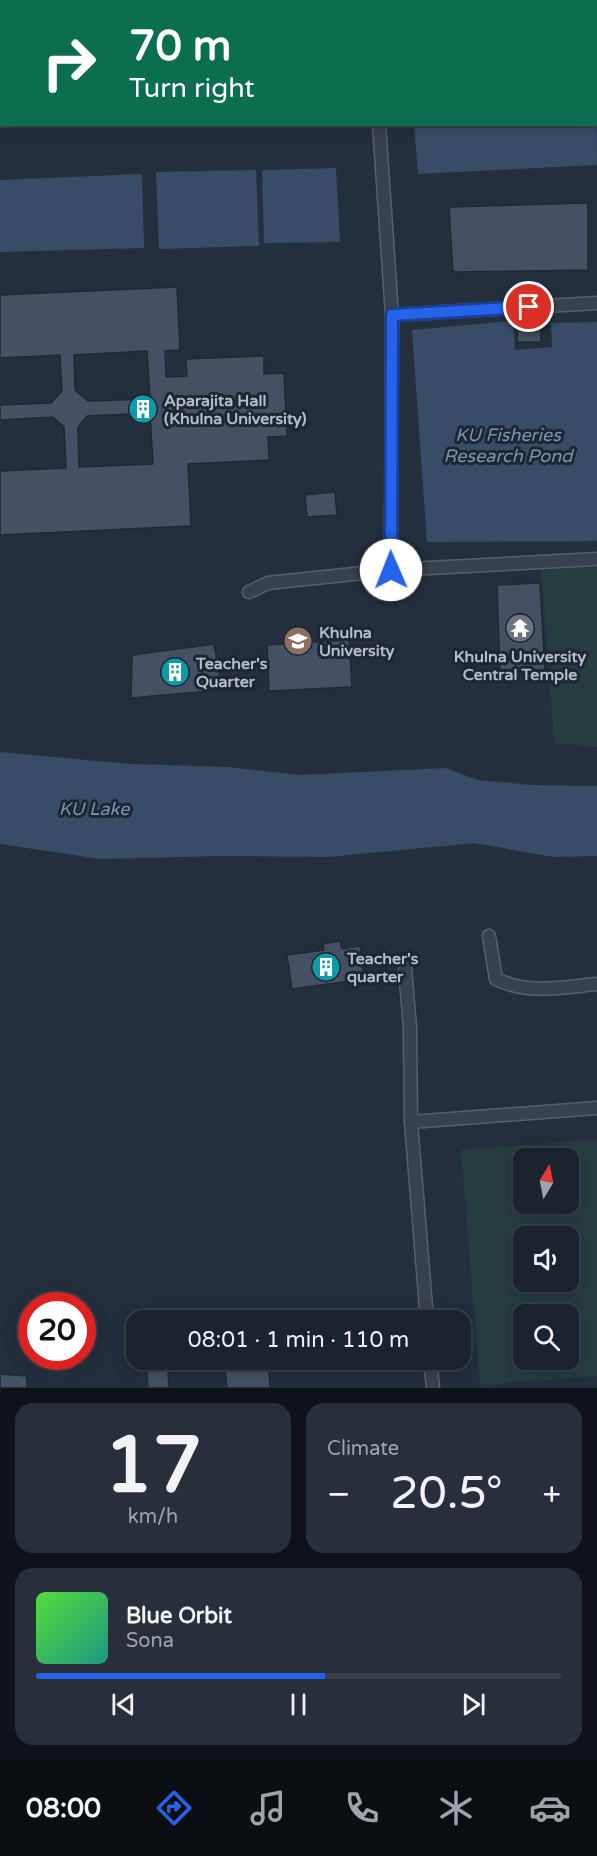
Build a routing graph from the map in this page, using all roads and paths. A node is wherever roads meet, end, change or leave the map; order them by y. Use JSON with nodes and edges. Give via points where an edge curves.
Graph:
{"nodes":[{"id":1,"x":379,"y":126,"type":"edge"},
{"id":2,"x":597,"y":303,"type":"edge"},
{"id":3,"x":392,"y":315,"type":"junction"},
{"id":4,"x":597,"y":560,"type":"edge"},
{"id":5,"x":391,"y":570,"type":"junction"},
{"id":6,"x":249,"y":592,"type":"dead end"},
{"id":7,"x":489,"y":936,"type":"dead end"},
{"id":8,"x":405,"y":969,"type":"dead end"},
{"id":9,"x":597,"y":984,"type":"edge"},
{"id":10,"x":597,"y":1108,"type":"edge"},
{"id":11,"x":411,"y":1122,"type":"junction"},
{"id":12,"x":426,"y":1310,"type":"edge"},
{"id":13,"x":431,"y":1370,"type":"edge"},
{"id":14,"x":433,"y":1388,"type":"edge"}],
"edges":[{"from":1,"to":3,"type":"lane"},
{"from":2,"to":3,"type":"lane"},
{"from":3,"to":5,"type":"lane"},
{"from":4,"to":5,"type":"lane"},
{"from":5,"to":6,"type":"lane","via":[[268,583]]},
{"from":7,"to":9,"type":"lane","via":[[496,979],[513,988],[535,990]]},
{"from":8,"to":11,"type":"lane"},
{"from":10,"to":11,"type":"lane"},
{"from":11,"to":12,"type":"lane"},
{"from":13,"to":14,"type":"lane"}]}
